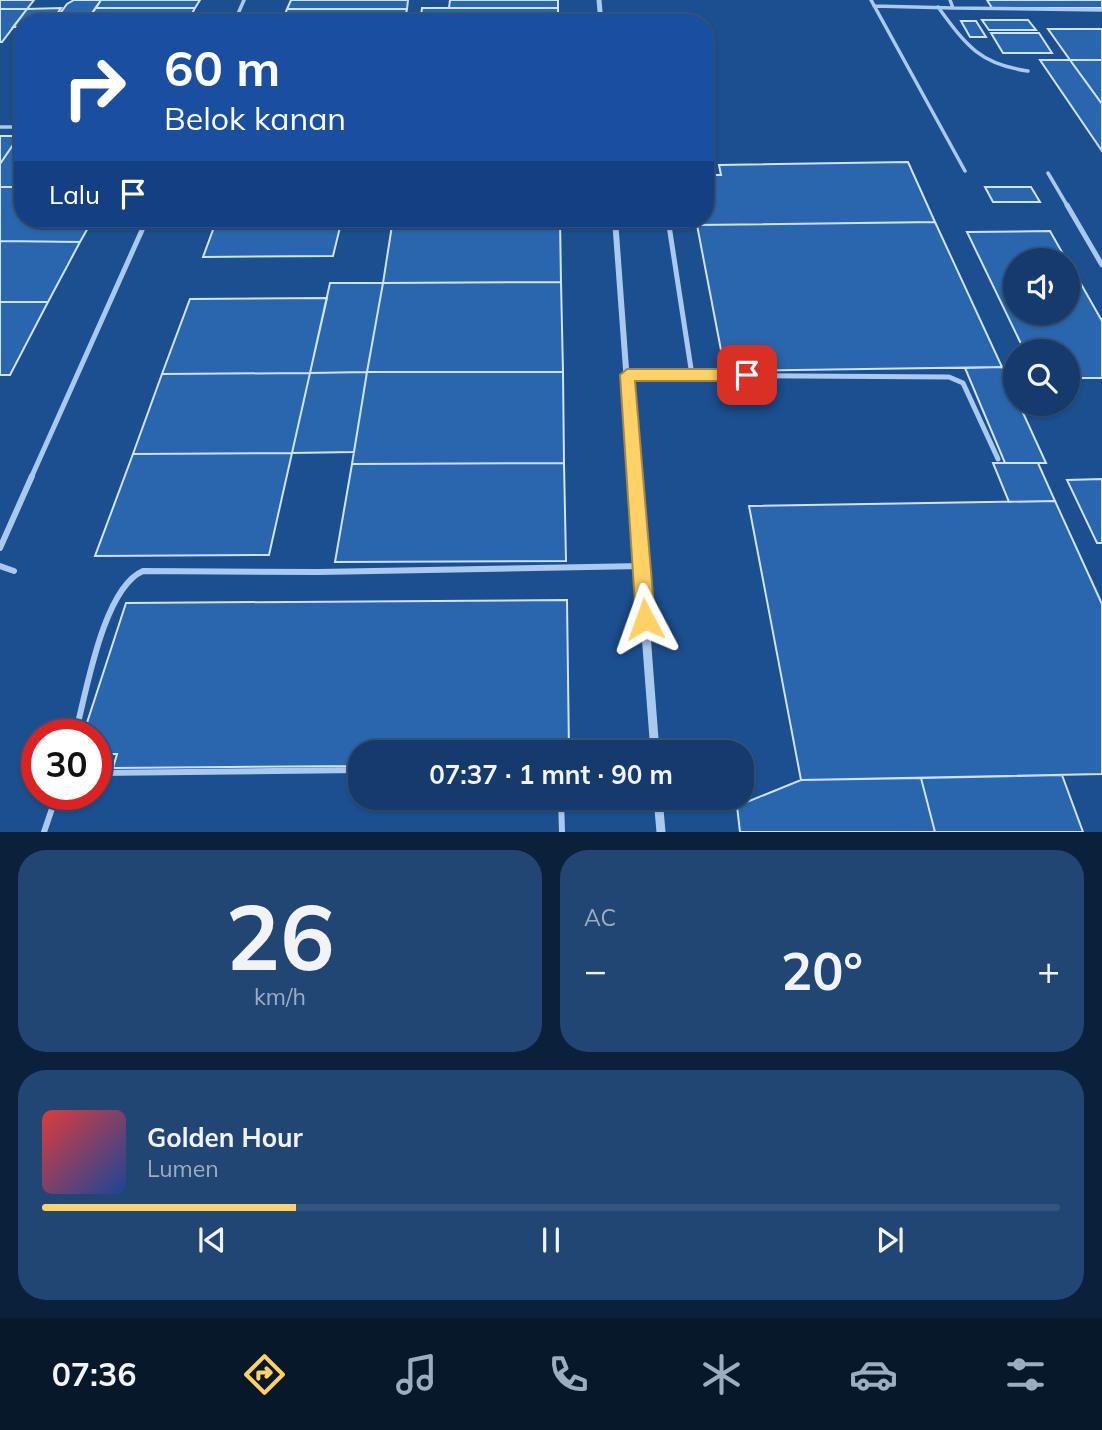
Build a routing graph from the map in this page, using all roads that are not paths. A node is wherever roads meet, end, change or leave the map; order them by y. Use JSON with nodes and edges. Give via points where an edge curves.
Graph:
{"nodes":[{"id":1,"x":871,"y":0,"type":"edge"},
{"id":2,"x":950,"y":0,"type":"edge"},
{"id":3,"x":874,"y":6,"type":"junction"},
{"id":4,"x":939,"y":7,"type":"junction"},
{"id":5,"x":953,"y":8,"type":"junction"},
{"id":6,"x":1102,"y":10,"type":"edge"},
{"id":7,"x":1028,"y":71,"type":"dead end"},
{"id":8,"x":965,"y":170,"type":"dead end"},
{"id":9,"x":1048,"y":173,"type":"dead end"},
{"id":10,"x":143,"y":228,"type":"edge"},
{"id":11,"x":616,"y":228,"type":"edge"},
{"id":12,"x":669,"y":228,"type":"edge"},
{"id":13,"x":1102,"y":265,"type":"edge"},
{"id":14,"x":627,"y":375,"type":"junction"},
{"id":15,"x":692,"y":375,"type":"junction"},
{"id":16,"x":998,"y":459,"type":"dead end"},
{"id":17,"x":0,"y":548,"type":"edge"},
{"id":18,"x":0,"y":566,"type":"edge"},
{"id":19,"x":642,"y":566,"type":"junction"},
{"id":20,"x":14,"y":571,"type":"dead end"},
{"id":21,"x":80,"y":719,"type":"edge"},
{"id":22,"x":654,"y":740,"type":"edge"},
{"id":23,"x":348,"y":770,"type":"edge"},
{"id":24,"x":112,"y":774,"type":"edge"},
{"id":25,"x":51,"y":810,"type":"edge"},
{"id":26,"x":561,"y":810,"type":"edge"},
{"id":27,"x":660,"y":810,"type":"edge"},
{"id":28,"x":44,"y":831,"type":"edge"},
{"id":29,"x":562,"y":831,"type":"edge"},
{"id":30,"x":661,"y":831,"type":"edge"}],
"edges":[{"from":1,"to":3,"type":"lane"},
{"from":2,"to":5,"type":"lane"},
{"from":3,"to":4,"type":"lane"},
{"from":3,"to":8,"type":"lane"},
{"from":4,"to":5,"type":"lane"},
{"from":4,"to":7,"type":"lane","via":[[975,55],[996,67]]},
{"from":5,"to":6,"type":"lane"},
{"from":9,"to":13,"type":"lane"},
{"from":10,"to":17,"type":"lane"},
{"from":11,"to":14,"type":"street"},
{"from":12,"to":15,"type":"lane"},
{"from":14,"to":15,"type":"lane"},
{"from":14,"to":19,"type":"street"},
{"from":15,"to":16,"type":"lane","via":[[949,377],[963,383]]},
{"from":18,"to":20,"type":"lane"},
{"from":19,"to":21,"type":"lane","via":[[137,572],[112,605]]},
{"from":19,"to":22,"type":"street"},
{"from":23,"to":24,"type":"lane"},
{"from":25,"to":28,"type":"lane"},
{"from":26,"to":29,"type":"lane"},
{"from":27,"to":30,"type":"street"}]}
